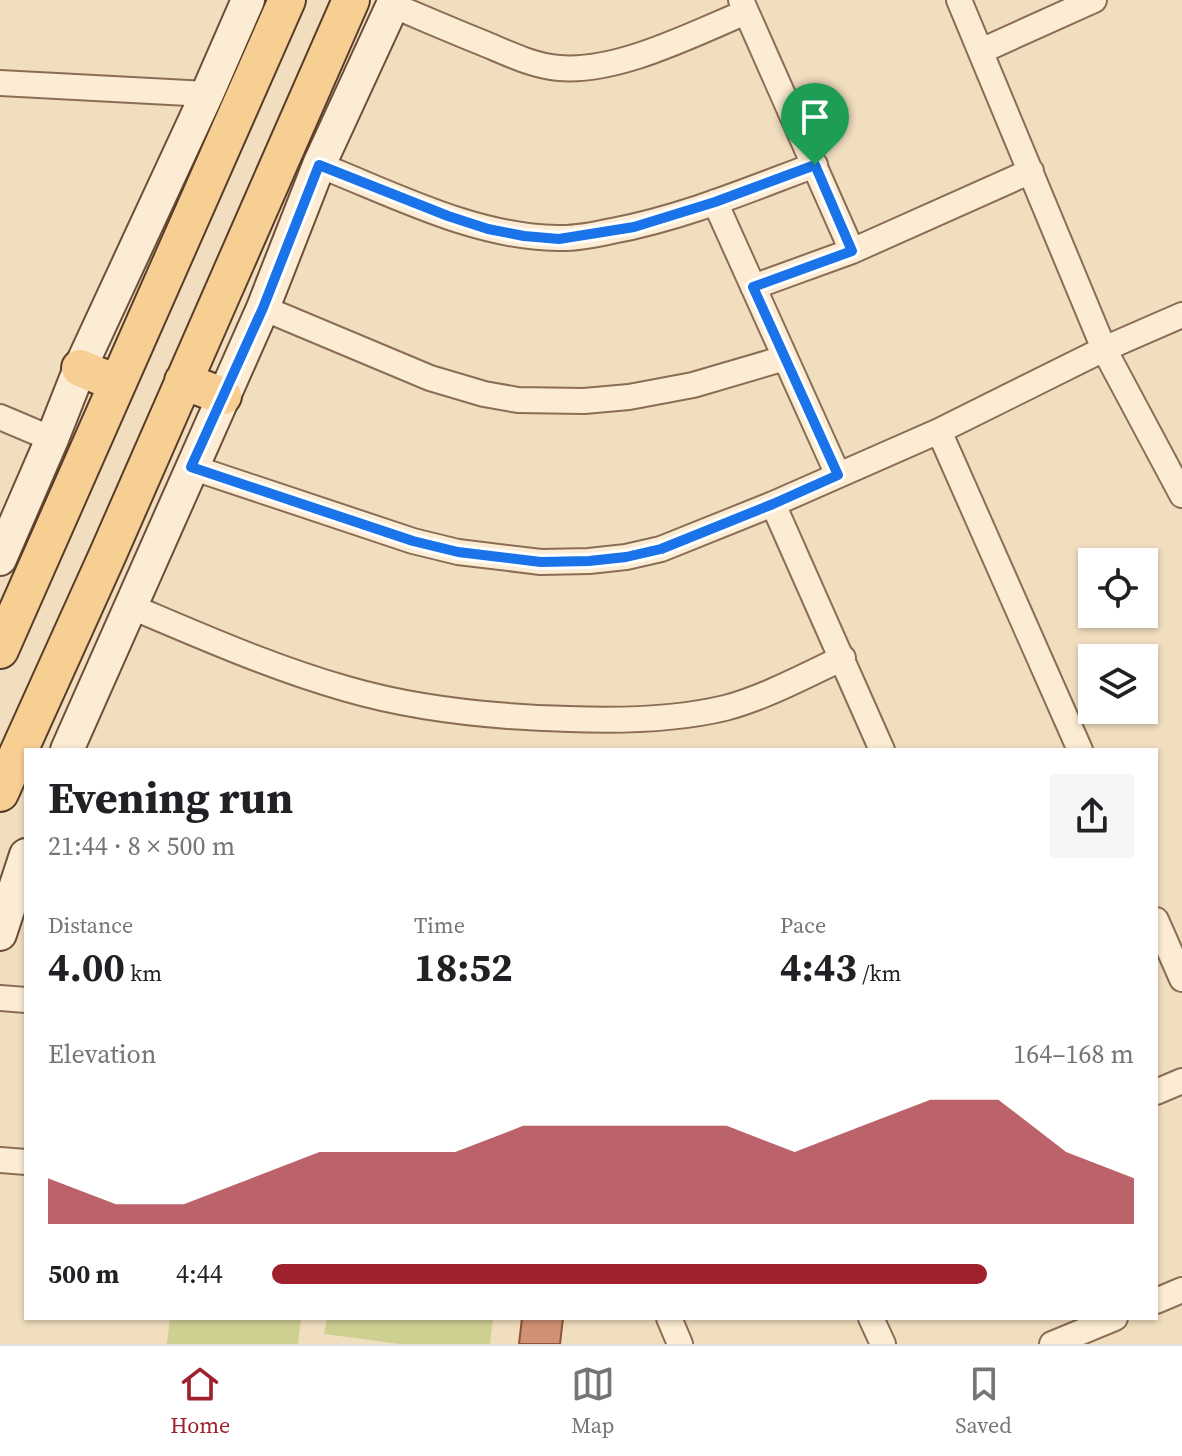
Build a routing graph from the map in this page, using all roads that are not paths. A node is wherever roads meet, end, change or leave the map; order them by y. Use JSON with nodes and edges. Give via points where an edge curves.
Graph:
{"nodes":[{"id":1,"x":248,"y":0,"type":"edge"},
{"id":2,"x":287,"y":0,"type":"edge"},
{"id":3,"x":351,"y":0,"type":"edge"},
{"id":4,"x":959,"y":0,"type":"edge"},
{"id":5,"x":1094,"y":0,"type":"edge"},
{"id":6,"x":394,"y":3,"type":"edge"},
{"id":7,"x":744,"y":6,"type":"edge"},
{"id":8,"x":981,"y":51,"type":"junction"},
{"id":9,"x":0,"y":83,"type":"edge"},
{"id":10,"x":207,"y":94,"type":"junction"},
{"id":11,"x":319,"y":165,"type":"junction"},
{"id":12,"x":815,"y":165,"type":"junction"},
{"id":13,"x":1031,"y":171,"type":"junction"},
{"id":14,"x":715,"y":202,"type":"junction"},
{"id":15,"x":852,"y":251,"type":"junction"},
{"id":16,"x":753,"y":287,"type":"junction"},
{"id":17,"x":263,"y":308,"type":"junction"},
{"id":18,"x":1182,"y":315,"type":"edge"},
{"id":19,"x":1104,"y":349,"type":"junction"},
{"id":20,"x":785,"y":358,"type":"junction"},
{"id":21,"x":80,"y":368,"type":"junction"},
{"id":22,"x":183,"y":381,"type":"junction"},
{"id":23,"x":116,"y":383,"type":"junction"},
{"id":24,"x":223,"y":396,"type":"junction"},
{"id":25,"x":0,"y":417,"type":"edge"},
{"id":26,"x":939,"y":431,"type":"junction"},
{"id":27,"x":52,"y":439,"type":"junction"},
{"id":28,"x":191,"y":467,"type":"junction"},
{"id":29,"x":838,"y":475,"type":"junction"},
{"id":30,"x":1182,"y":495,"type":"edge"},
{"id":31,"x":773,"y":504,"type":"junction"},
{"id":32,"x":51,"y":532,"type":"junction"},
{"id":33,"x":108,"y":554,"type":"junction"},
{"id":34,"x":0,"y":559,"type":"edge"},
{"id":35,"x":132,"y":607,"type":"junction"},
{"id":36,"x":0,"y":650,"type":"edge"},
{"id":37,"x":843,"y":658,"type":"junction"},
{"id":38,"x":68,"y":748,"type":"edge"},
{"id":39,"x":881,"y":748,"type":"edge"},
{"id":40,"x":1079,"y":748,"type":"edge"},
{"id":41,"x":0,"y":793,"type":"edge"},
{"id":42,"x":24,"y":861,"type":"edge"},
{"id":43,"x":1158,"y":925,"type":"edge"},
{"id":44,"x":0,"y":934,"type":"edge"},
{"id":45,"x":1182,"y":979,"type":"edge"},
{"id":46,"x":0,"y":998,"type":"edge"},
{"id":47,"x":24,"y":1000,"type":"edge"},
{"id":48,"x":1182,"y":1081,"type":"edge"},
{"id":49,"x":1158,"y":1091,"type":"edge"},
{"id":50,"x":0,"y":1160,"type":"edge"},
{"id":51,"x":24,"y":1162,"type":"edge"},
{"id":52,"x":1182,"y":1290,"type":"edge"},
{"id":53,"x":1158,"y":1300,"type":"edge"},
{"id":54,"x":670,"y":1320,"type":"edge"},
{"id":55,"x":872,"y":1320,"type":"edge"},
{"id":56,"x":1110,"y":1320,"type":"edge"},
{"id":57,"x":680,"y":1344,"type":"edge"},
{"id":58,"x":883,"y":1344,"type":"edge"},
{"id":59,"x":1052,"y":1344,"type":"edge"}],
"edges":[{"from":1,"to":10,"type":"street"},
{"from":2,"to":23,"type":"main road"},
{"from":3,"to":22,"type":"main road"},
{"from":4,"to":8,"type":"street"},
{"from":5,"to":8,"type":"street"},
{"from":6,"to":7,"type":"street","via":[[516,57],[573,69],[645,53]]},
{"from":6,"to":11,"type":"street"},
{"from":7,"to":12,"type":"street"},
{"from":8,"to":13,"type":"street"},
{"from":9,"to":10,"type":"street"},
{"from":10,"to":21,"type":"street"},
{"from":11,"to":14,"type":"street","via":[[448,216],[524,236],[592,235]]},
{"from":11,"to":17,"type":"street"},
{"from":12,"to":14,"type":"street"},
{"from":12,"to":15,"type":"street"},
{"from":13,"to":15,"type":"street"},
{"from":13,"to":19,"type":"street"},
{"from":14,"to":16,"type":"street"},
{"from":15,"to":16,"type":"street"},
{"from":16,"to":20,"type":"street"},
{"from":17,"to":20,"type":"street","via":[[430,378],[518,400],[629,397]]},
{"from":17,"to":24,"type":"street"},
{"from":18,"to":19,"type":"street"},
{"from":19,"to":26,"type":"street"},
{"from":19,"to":30,"type":"street"},
{"from":20,"to":29,"type":"street"},
{"from":21,"to":23,"type":"main road"},
{"from":21,"to":27,"type":"street"},
{"from":22,"to":24,"type":"main road"},
{"from":22,"to":33,"type":"main road"},
{"from":23,"to":32,"type":"main road"},
{"from":24,"to":28,"type":"street"},
{"from":25,"to":27,"type":"street"},
{"from":26,"to":29,"type":"street"},
{"from":26,"to":40,"type":"street"},
{"from":27,"to":34,"type":"street"},
{"from":28,"to":31,"type":"street","via":[[413,541],[541,562],[626,557],[661,549]]},
{"from":28,"to":35,"type":"street"},
{"from":29,"to":31,"type":"street"},
{"from":31,"to":37,"type":"street"},
{"from":32,"to":33,"type":"main road"},
{"from":32,"to":36,"type":"main road"},
{"from":33,"to":41,"type":"main road"},
{"from":35,"to":37,"type":"street","via":[[349,690],[482,714],[589,720],[680,715],[727,707]]},
{"from":35,"to":38,"type":"street"},
{"from":37,"to":39,"type":"street"},
{"from":42,"to":44,"type":"street"},
{"from":43,"to":45,"type":"street"},
{"from":46,"to":47,"type":"street"},
{"from":48,"to":49,"type":"street"},
{"from":50,"to":51,"type":"street"},
{"from":52,"to":53,"type":"street"},
{"from":54,"to":57,"type":"street"},
{"from":55,"to":58,"type":"street"},
{"from":56,"to":59,"type":"street"}]}
